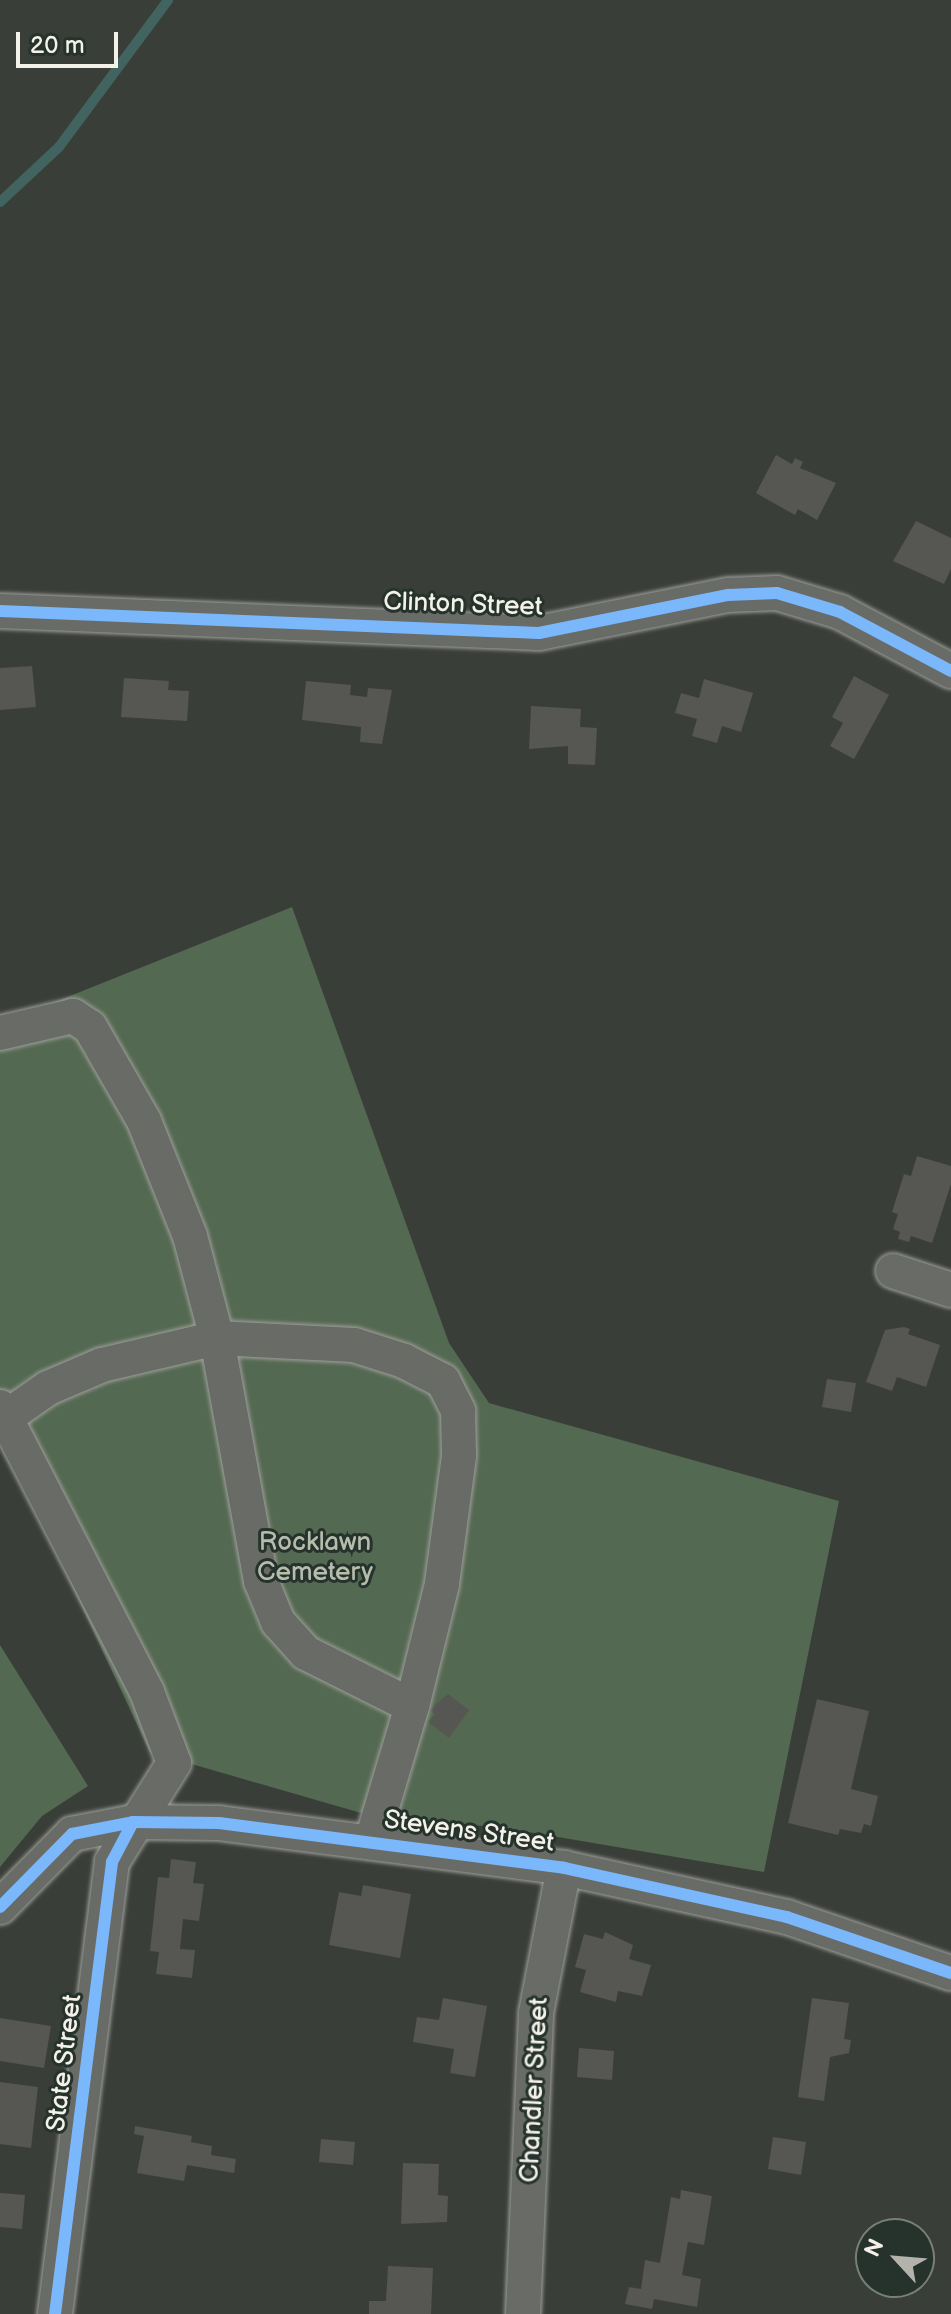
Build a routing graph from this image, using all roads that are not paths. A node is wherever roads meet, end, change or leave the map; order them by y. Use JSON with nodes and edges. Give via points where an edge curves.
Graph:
{"nodes":[{"id":1,"x":0,"y":611,"type":"edge"},
{"id":2,"x":951,"y":671,"type":"edge"},
{"id":3,"x":0,"y":1033,"type":"edge"},
{"id":4,"x":893,"y":1271,"type":"dead end"},
{"id":5,"x":951,"y":1290,"type":"edge"},
{"id":6,"x":217,"y":1338,"type":"junction"},
{"id":7,"x":3,"y":1413,"type":"edge"},
{"id":8,"x":412,"y":1706,"type":"junction"},
{"id":9,"x":133,"y":1822,"type":"junction"},
{"id":10,"x":372,"y":1840,"type":"junction"},
{"id":11,"x":564,"y":1868,"type":"junction"},
{"id":12,"x":0,"y":1907,"type":"edge"},
{"id":13,"x":951,"y":1973,"type":"edge"},
{"id":14,"x":55,"y":2314,"type":"edge"},
{"id":15,"x":523,"y":2314,"type":"edge"}],
"edges":[{"from":1,"to":2,"type":"street","name":"Clinton Street","via":[[539,633],[728,595],[777,593],[840,612]]},
{"from":3,"to":6,"type":"street","via":[[73,1016],[90,1027],[144,1121],[190,1236]]},
{"from":4,"to":5,"type":"street"},
{"from":6,"to":7,"type":"street","via":[[102,1365]]},
{"from":6,"to":8,"type":"street","via":[[258,1568],[278,1622],[306,1653]]},
{"from":6,"to":8,"type":"street","via":[[354,1345],[443,1381],[458,1411],[459,1456],[442,1584]]},
{"from":7,"to":9,"type":"street","name":"State Street","via":[[147,1692],[174,1763]]},
{"from":8,"to":10,"type":"street"},
{"from":9,"to":10,"type":"street","name":"Stevens Street","via":[[219,1823]]},
{"from":9,"to":12,"type":"street","name":"Stevens Street","via":[[72,1834]]},
{"from":9,"to":14,"type":"street","name":"State Street","via":[[112,1862]]},
{"from":10,"to":11,"type":"street","name":"Stevens Street"},
{"from":11,"to":13,"type":"street","name":"Stevens Street","via":[[787,1917]]},
{"from":11,"to":15,"type":"street","name":"Chandler Street","via":[[536,2013]]}]}
